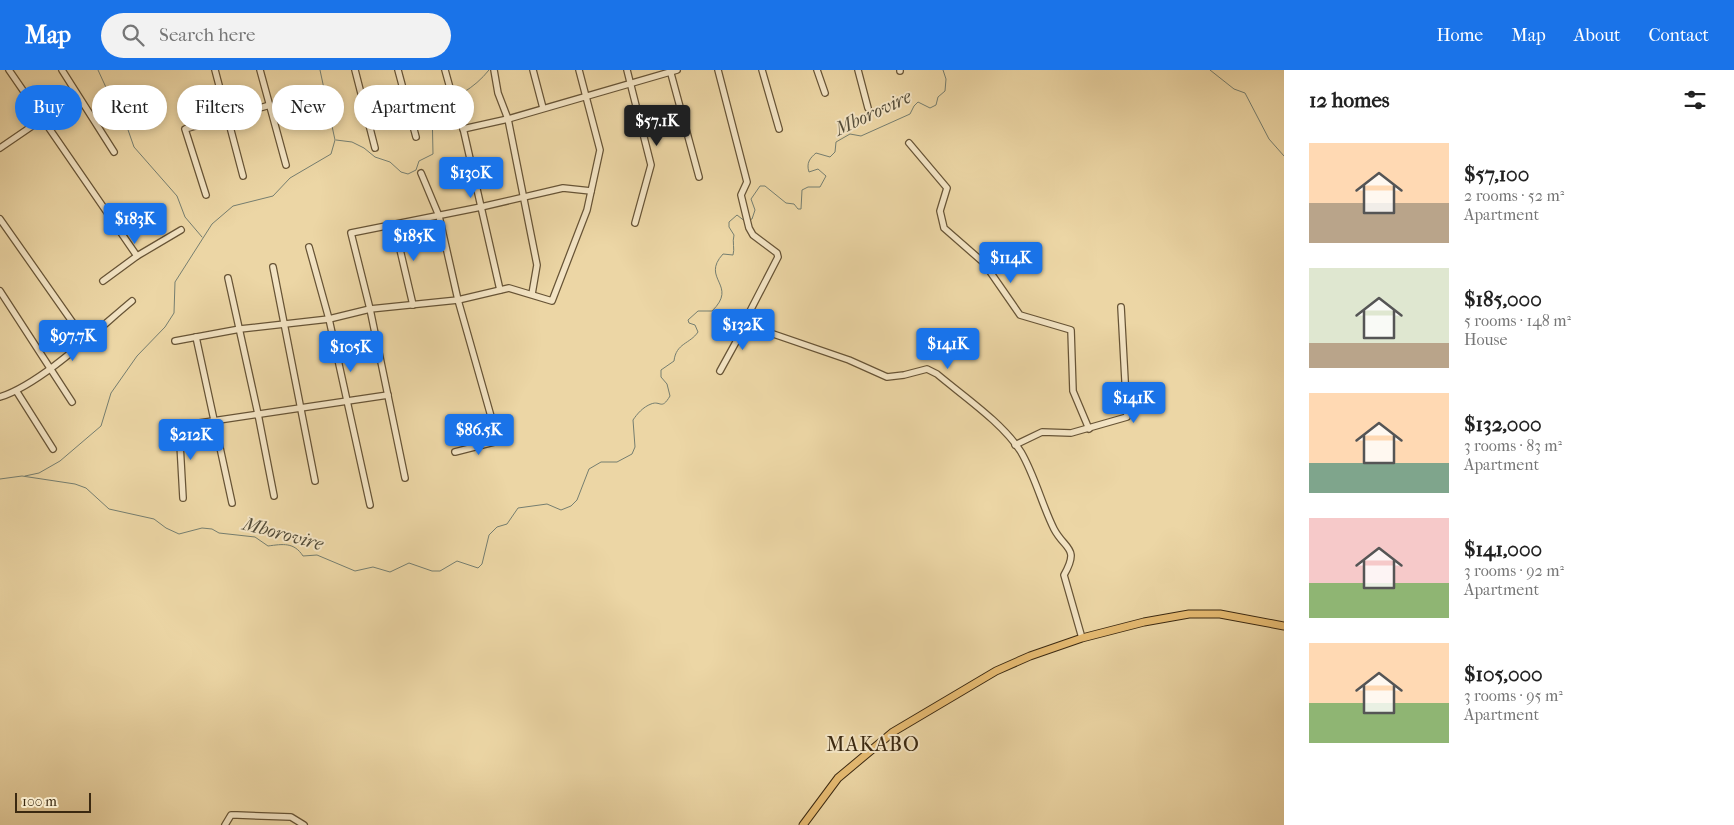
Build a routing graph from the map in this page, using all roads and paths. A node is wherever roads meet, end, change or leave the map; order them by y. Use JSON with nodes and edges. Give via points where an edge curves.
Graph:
{"nodes":[{"id":1,"x":8,"y":70,"type":"edge"},
{"id":2,"x":62,"y":70,"type":"edge"},
{"id":3,"x":215,"y":70,"type":"edge"},
{"id":4,"x":260,"y":70,"type":"edge"},
{"id":5,"x":355,"y":70,"type":"edge"},
{"id":6,"x":398,"y":70,"type":"edge"},
{"id":7,"x":445,"y":70,"type":"edge"},
{"id":8,"x":494,"y":70,"type":"edge"},
{"id":9,"x":533,"y":70,"type":"edge"},
{"id":10,"x":579,"y":70,"type":"edge"},
{"id":11,"x":626,"y":70,"type":"edge"},
{"id":12,"x":718,"y":70,"type":"edge"},
{"id":13,"x":762,"y":70,"type":"edge"},
{"id":14,"x":817,"y":70,"type":"edge"},
{"id":15,"x":858,"y":70,"type":"edge"},
{"id":16,"x":673,"y":71,"type":"edge"},
{"id":17,"x":630,"y":84,"type":"junction"},
{"id":18,"x":18,"y":85,"type":"edge"},
{"id":19,"x":219,"y":85,"type":"edge"},
{"id":20,"x":449,"y":85,"type":"edge"},
{"id":21,"x":825,"y":93,"type":"dead end"},
{"id":22,"x":586,"y":95,"type":"junction"},
{"id":23,"x":270,"y":105,"type":"junction"},
{"id":24,"x":262,"y":107,"type":"edge"},
{"id":25,"x":543,"y":108,"type":"junction"},
{"id":26,"x":868,"y":108,"type":"dead end"},
{"id":27,"x":508,"y":118,"type":"junction"},
{"id":28,"x":474,"y":126,"type":"edge"},
{"id":29,"x":779,"y":129,"type":"dead end"},
{"id":30,"x":27,"y":130,"type":"edge"},
{"id":31,"x":48,"y":130,"type":"edge"},
{"id":32,"x":185,"y":130,"type":"edge"},
{"id":33,"x":230,"y":130,"type":"edge"},
{"id":34,"x":463,"y":130,"type":"edge"},
{"id":35,"x":416,"y":137,"type":"dead end"},
{"id":36,"x":0,"y":139,"type":"edge"},
{"id":37,"x":909,"y":143,"type":"dead end"},
{"id":38,"x":2,"y":147,"type":"edge"},
{"id":39,"x":375,"y":148,"type":"dead end"},
{"id":40,"x":114,"y":152,"type":"dead end"},
{"id":41,"x":286,"y":165,"type":"dead end"},
{"id":42,"x":421,"y":173,"type":"dead end"},
{"id":43,"x":243,"y":176,"type":"dead end"},
{"id":44,"x":699,"y":176,"type":"dead end"},
{"id":45,"x":591,"y":191,"type":"junction"},
{"id":46,"x":206,"y":195,"type":"dead end"},
{"id":47,"x":524,"y":198,"type":"junction"},
{"id":48,"x":481,"y":207,"type":"junction"},
{"id":49,"x":439,"y":216,"type":"junction"},
{"id":50,"x":0,"y":219,"type":"edge"},
{"id":51,"x":635,"y":223,"type":"dead end"},
{"id":52,"x":394,"y":224,"type":"junction"},
{"id":53,"x":182,"y":230,"type":"dead end"},
{"id":54,"x":309,"y":247,"type":"dead end"},
{"id":55,"x":137,"y":256,"type":"junction"},
{"id":56,"x":273,"y":266,"type":"dead end"},
{"id":57,"x":228,"y":278,"type":"dead end"},
{"id":58,"x":103,"y":281,"type":"dead end"},
{"id":59,"x":500,"y":290,"type":"junction"},
{"id":60,"x":0,"y":291,"type":"edge"},
{"id":61,"x":532,"y":294,"type":"junction"},
{"id":62,"x":458,"y":300,"type":"junction"},
{"id":63,"x":132,"y":301,"type":"dead end"},
{"id":64,"x":413,"y":305,"type":"junction"},
{"id":65,"x":1120,"y":306,"type":"dead end"},
{"id":66,"x":370,"y":309,"type":"junction"},
{"id":67,"x":329,"y":319,"type":"junction"},
{"id":68,"x":747,"y":322,"type":"junction"},
{"id":69,"x":284,"y":325,"type":"junction"},
{"id":70,"x":240,"y":329,"type":"junction"},
{"id":71,"x":196,"y":337,"type":"junction"},
{"id":72,"x":85,"y":340,"type":"junction"},
{"id":73,"x":175,"y":341,"type":"dead end"},
{"id":74,"x":50,"y":368,"type":"junction"},
{"id":75,"x":720,"y":371,"type":"dead end"},
{"id":76,"x":17,"y":392,"type":"junction"},
{"id":77,"x":388,"y":395,"type":"junction"},
{"id":78,"x":0,"y":397,"type":"edge"},
{"id":79,"x":346,"y":400,"type":"junction"},
{"id":80,"x":72,"y":402,"type":"dead end"},
{"id":81,"x":302,"y":407,"type":"junction"},
{"id":82,"x":258,"y":414,"type":"junction"},
{"id":83,"x":215,"y":420,"type":"junction"},
{"id":84,"x":1089,"y":429,"type":"junction"},
{"id":85,"x":1015,"y":445,"type":"junction"},
{"id":86,"x":53,"y":448,"type":"dead end"},
{"id":87,"x":455,"y":452,"type":"dead end"},
{"id":88,"x":405,"y":478,"type":"dead end"},
{"id":89,"x":315,"y":481,"type":"dead end"},
{"id":90,"x":274,"y":496,"type":"dead end"},
{"id":91,"x":183,"y":498,"type":"dead end"},
{"id":92,"x":232,"y":503,"type":"dead end"},
{"id":93,"x":370,"y":505,"type":"dead end"},
{"id":94,"x":1284,"y":626,"type":"edge"},
{"id":95,"x":1082,"y":638,"type":"junction"},
{"id":96,"x":225,"y":825,"type":"edge"},
{"id":97,"x":304,"y":825,"type":"edge"},
{"id":98,"x":803,"y":825,"type":"edge"}],
"edges":[{"from":1,"to":18,"type":"street"},
{"from":2,"to":40,"type":"street"},
{"from":3,"to":19,"type":"street"},
{"from":4,"to":23,"type":"street"},
{"from":5,"to":39,"type":"street"},
{"from":6,"to":35,"type":"street"},
{"from":7,"to":20,"type":"street"},
{"from":8,"to":27,"type":"street","via":[[498,93]]},
{"from":9,"to":25,"type":"street"},
{"from":10,"to":22,"type":"street"},
{"from":11,"to":17,"type":"street"},
{"from":12,"to":68,"type":"street","via":[[747,182],[741,195],[742,206],[752,235],[778,257]]},
{"from":13,"to":29,"type":"street"},
{"from":14,"to":21,"type":"street"},
{"from":15,"to":26,"type":"street"},
{"from":16,"to":17,"type":"street"},
{"from":16,"to":44,"type":"street"},
{"from":17,"to":22,"type":"street"},
{"from":17,"to":51,"type":"street","via":[[652,165]]},
{"from":22,"to":25,"type":"street"},
{"from":22,"to":45,"type":"street","via":[[600,150]]},
{"from":23,"to":24,"type":"street"},
{"from":23,"to":41,"type":"street"},
{"from":25,"to":27,"type":"street"},
{"from":27,"to":28,"type":"street"},
{"from":27,"to":47,"type":"street"},
{"from":30,"to":38,"type":"street"},
{"from":31,"to":55,"type":"street"},
{"from":32,"to":46,"type":"street"},
{"from":33,"to":43,"type":"street"},
{"from":34,"to":48,"type":"street"},
{"from":36,"to":38,"type":"street"},
{"from":37,"to":84,"type":"street","via":[[947,188],[940,211],[944,228],[984,263],[1020,315],[1071,330],[1073,391]]},
{"from":42,"to":49,"type":"street"},
{"from":45,"to":47,"type":"street","via":[[563,188]]},
{"from":45,"to":61,"type":"street","via":[[587,210],[552,301]]},
{"from":47,"to":48,"type":"street"},
{"from":47,"to":61,"type":"street","via":[[537,265]]},
{"from":48,"to":49,"type":"street"},
{"from":48,"to":59,"type":"street"},
{"from":49,"to":52,"type":"street"},
{"from":49,"to":62,"type":"street"},
{"from":50,"to":72,"type":"street"},
{"from":52,"to":64,"type":"street"},
{"from":52,"to":66,"type":"street","via":[[351,233]]},
{"from":53,"to":55,"type":"street"},
{"from":54,"to":67,"type":"street"},
{"from":55,"to":58,"type":"street"},
{"from":56,"to":69,"type":"street"},
{"from":57,"to":70,"type":"street"},
{"from":59,"to":61,"type":"street","via":[[509,288]]},
{"from":59,"to":62,"type":"street"},
{"from":60,"to":74,"type":"street"},
{"from":62,"to":64,"type":"street"},
{"from":62,"to":87,"type":"street","via":[[498,441]]},
{"from":63,"to":72,"type":"street"},
{"from":64,"to":66,"type":"street"},
{"from":65,"to":84,"type":"street","via":[[1127,417]]},
{"from":66,"to":67,"type":"street"},
{"from":66,"to":77,"type":"street"},
{"from":67,"to":69,"type":"street"},
{"from":67,"to":79,"type":"street"},
{"from":68,"to":75,"type":"street"},
{"from":68,"to":85,"type":"street","via":[[750,326],[888,376],[927,369],[988,418]]},
{"from":69,"to":70,"type":"street"},
{"from":69,"to":81,"type":"street"},
{"from":70,"to":71,"type":"street"},
{"from":70,"to":82,"type":"street"},
{"from":71,"to":73,"type":"street"},
{"from":71,"to":83,"type":"street"},
{"from":72,"to":74,"type":"street"},
{"from":74,"to":76,"type":"street"},
{"from":74,"to":80,"type":"street"},
{"from":76,"to":78,"type":"street"},
{"from":76,"to":86,"type":"street"},
{"from":77,"to":79,"type":"street"},
{"from":77,"to":88,"type":"street"},
{"from":79,"to":81,"type":"street"},
{"from":79,"to":93,"type":"street"},
{"from":81,"to":82,"type":"street"},
{"from":81,"to":89,"type":"street"},
{"from":82,"to":83,"type":"street"},
{"from":82,"to":90,"type":"street"},
{"from":83,"to":91,"type":"street","via":[[179,426]]},
{"from":83,"to":92,"type":"street"},
{"from":84,"to":85,"type":"street","via":[[1070,433],[1042,432]]},
{"from":85,"to":95,"type":"street","via":[[1055,532],[1068,546],[1070,564],[1064,575]]},
{"from":94,"to":95,"type":"main road","via":[[1220,614],[1190,614]]},
{"from":95,"to":98,"type":"main road","via":[[996,671],[893,732],[838,778]]},
{"from":96,"to":97,"type":"street","via":[[231,816],[237,814],[290,818]]}]}
